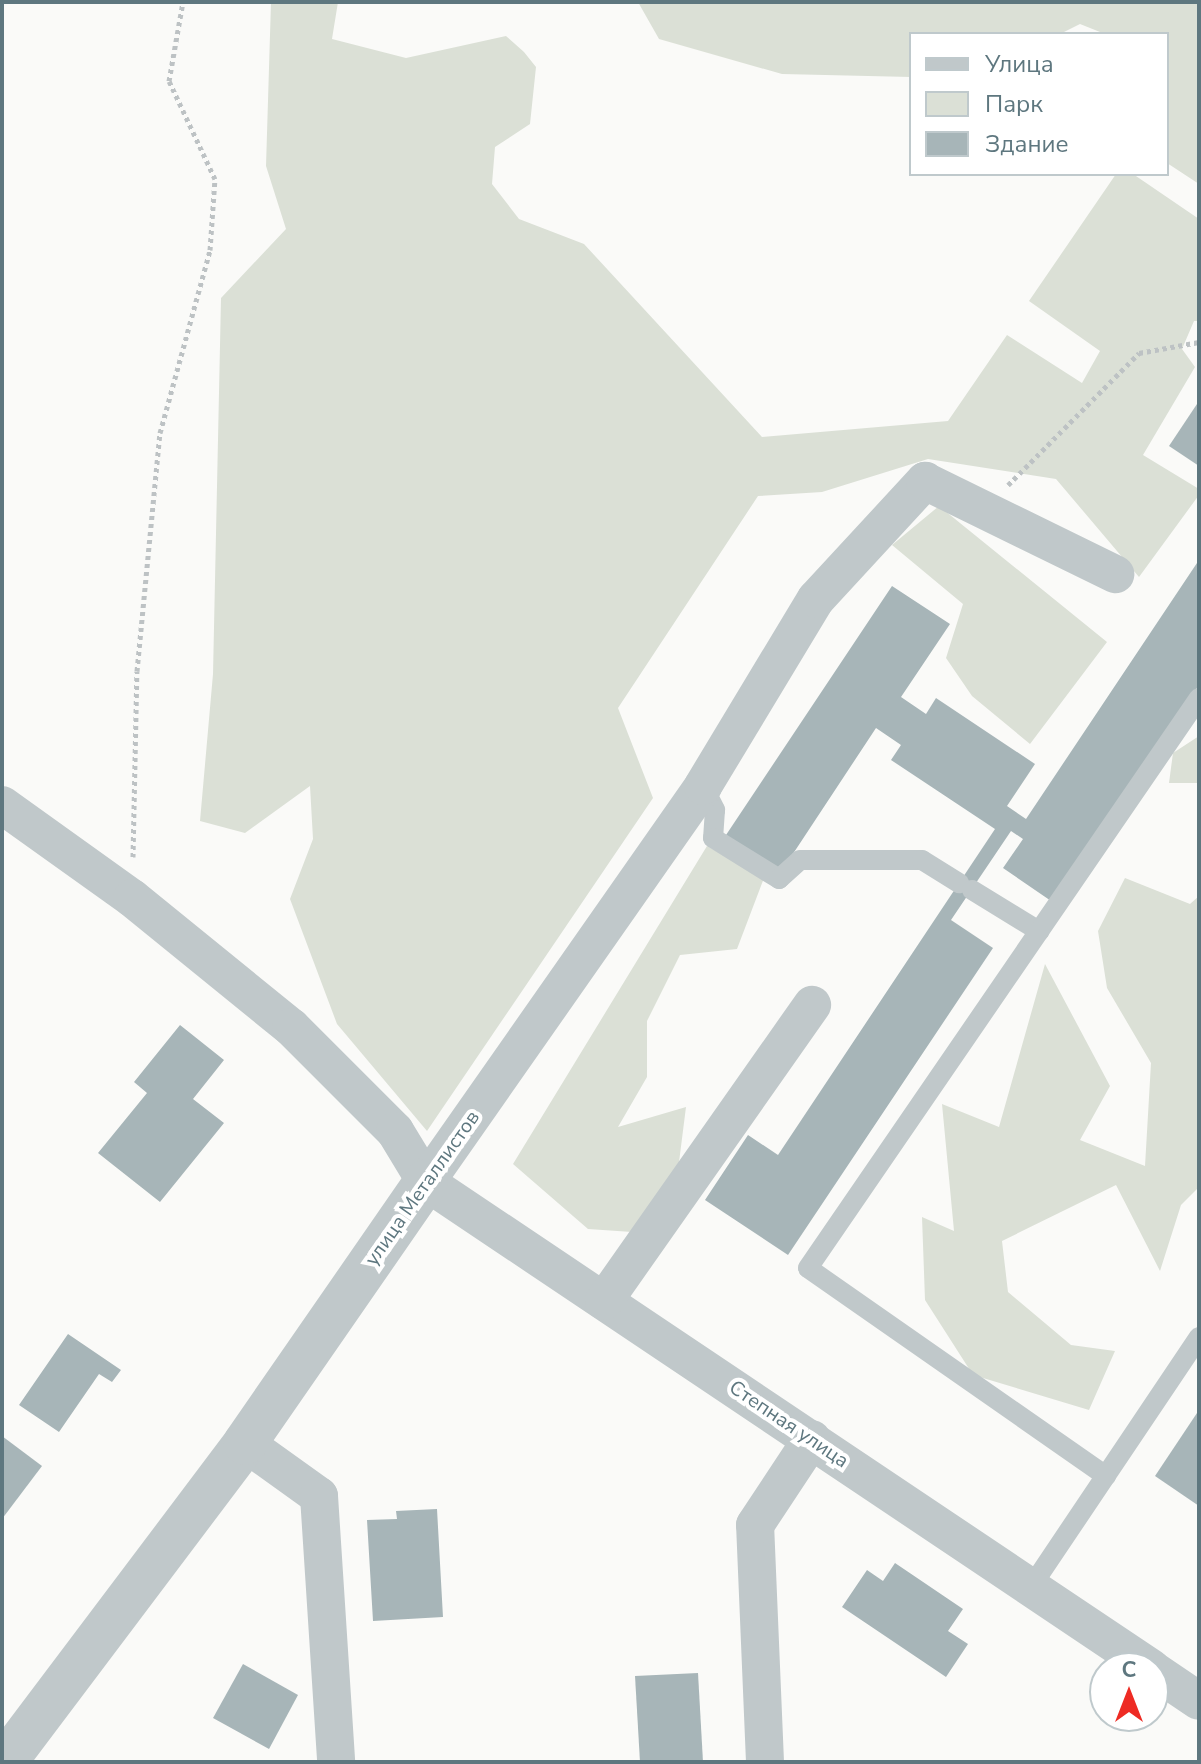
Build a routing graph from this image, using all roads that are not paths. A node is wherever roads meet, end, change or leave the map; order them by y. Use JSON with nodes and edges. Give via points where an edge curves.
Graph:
{"nodes":[{"id":1,"x":1115,"y":574,"type":"dead end"},
{"id":2,"x":1199,"y":698,"type":"edge"},
{"id":3,"x":703,"y":786,"type":"junction"},
{"id":4,"x":2,"y":805,"type":"edge"},
{"id":5,"x":1039,"y":931,"type":"junction"},
{"id":6,"x":812,"y":1005,"type":"dead end"},
{"id":7,"x":426,"y":1182,"type":"junction"},
{"id":8,"x":604,"y":1301,"type":"junction"},
{"id":9,"x":1199,"y":1337,"type":"edge"},
{"id":10,"x":812,"y":1439,"type":"junction"},
{"id":11,"x":245,"y":1443,"type":"junction"},
{"id":12,"x":1106,"y":1476,"type":"junction"},
{"id":13,"x":1031,"y":1587,"type":"junction"},
{"id":14,"x":1127,"y":1652,"type":"edge"},
{"id":15,"x":1169,"y":1681,"type":"edge"},
{"id":16,"x":1199,"y":1701,"type":"edge"},
{"id":17,"x":5,"y":1762,"type":"edge"},
{"id":18,"x":336,"y":1762,"type":"edge"},
{"id":19,"x":765,"y":1762,"type":"edge"}],
"edges":[{"from":1,"to":3,"type":"street","name":"улица Металлистов","via":[[925,481],[816,599]]},
{"from":2,"to":5,"type":"lane"},
{"from":3,"to":5,"type":"lane","via":[[715,810],[713,838],[779,879],[800,860],[922,860]]},
{"from":3,"to":7,"type":"street","name":"улица Металлистов"},
{"from":4,"to":7,"type":"street","via":[[132,898],[291,1027],[395,1131]]},
{"from":5,"to":12,"type":"lane","via":[[808,1268]]},
{"from":6,"to":8,"type":"street"},
{"from":7,"to":8,"type":"street","name":"Степная улица"},
{"from":7,"to":11,"type":"street","name":"улица Металлистов"},
{"from":8,"to":10,"type":"street","name":"Степная улица"},
{"from":9,"to":12,"type":"lane"},
{"from":10,"to":13,"type":"street","name":"Степная улица"},
{"from":10,"to":19,"type":"street","via":[[755,1525]]},
{"from":11,"to":17,"type":"street","name":"улица Металлистов"},
{"from":11,"to":18,"type":"street","via":[[319,1496]]},
{"from":12,"to":13,"type":"lane"},
{"from":13,"to":14,"type":"street","name":"Степная улица"},
{"from":15,"to":16,"type":"street","name":"Степная улица"}]}
